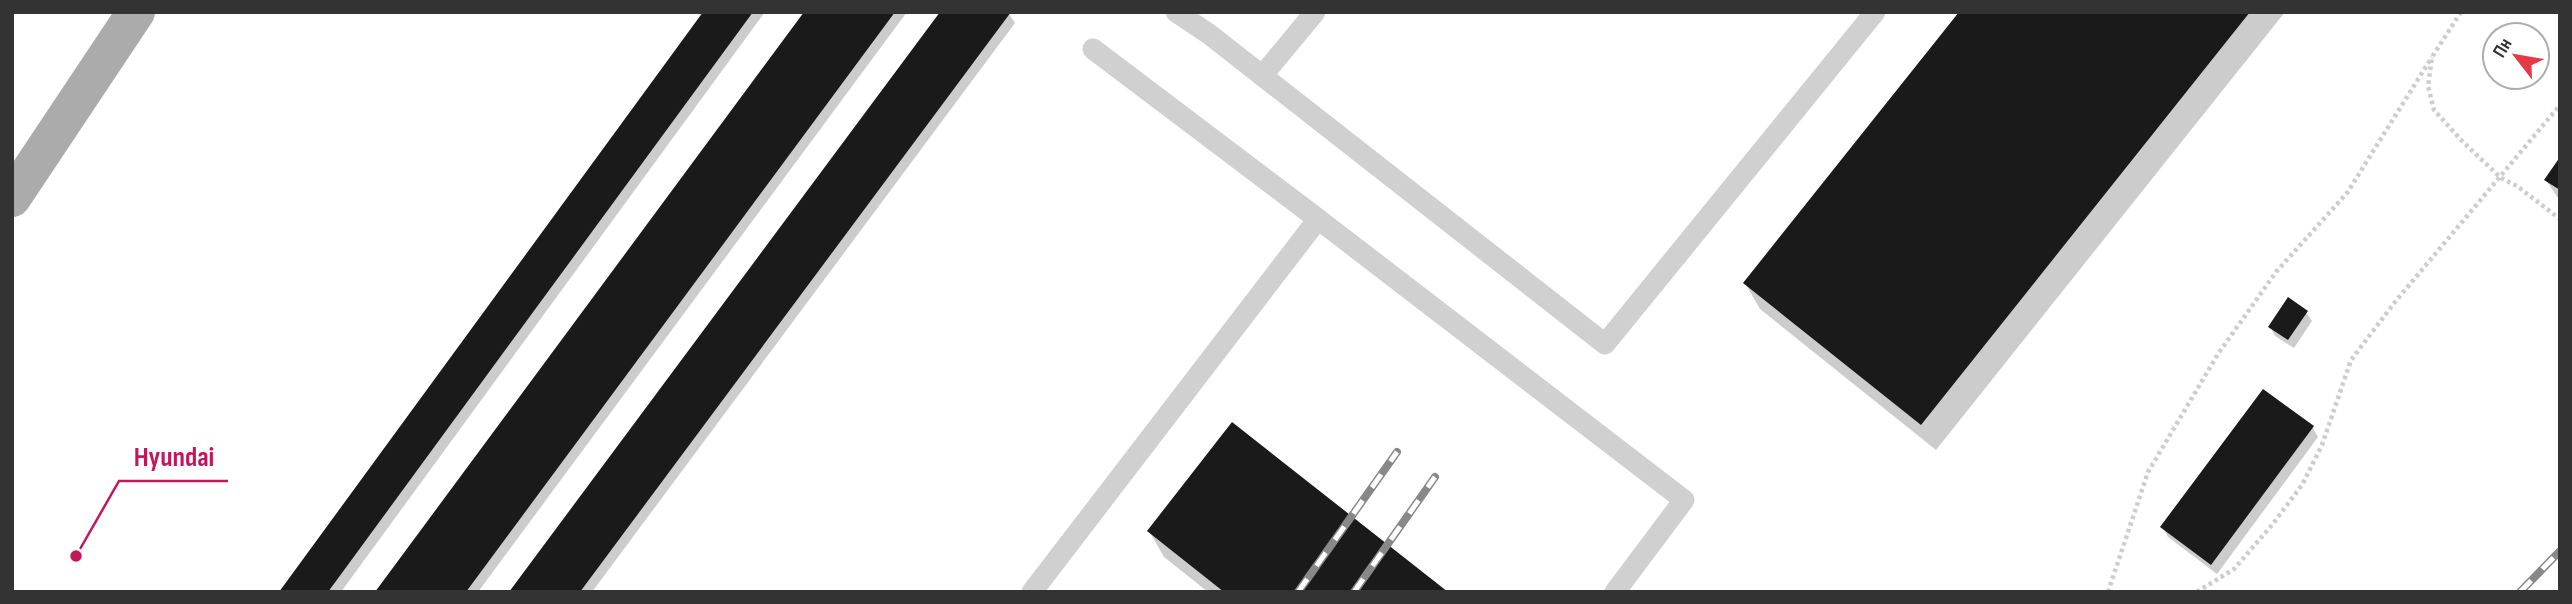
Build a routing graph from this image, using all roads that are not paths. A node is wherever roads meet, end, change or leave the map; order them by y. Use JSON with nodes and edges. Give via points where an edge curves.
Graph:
{"nodes":[{"id":1,"x":136,"y":12,"type":"edge"},
{"id":2,"x":1176,"y":12,"type":"edge"},
{"id":3,"x":1315,"y":12,"type":"edge"},
{"id":4,"x":1875,"y":12,"type":"edge"},
{"id":5,"x":1093,"y":49,"type":"dead end"},
{"id":6,"x":1262,"y":76,"type":"junction"},
{"id":7,"x":12,"y":198,"type":"edge"},
{"id":8,"x":1318,"y":219,"type":"junction"},
{"id":9,"x":1032,"y":592,"type":"edge"},
{"id":10,"x":1615,"y":592,"type":"edge"}],
"edges":[{"from":1,"to":7,"type":"main road"},
{"from":2,"to":6,"type":"lane"},
{"from":3,"to":6,"type":"lane"},
{"from":4,"to":6,"type":"lane","via":[[1605,344]]},
{"from":5,"to":8,"type":"lane"},
{"from":8,"to":9,"type":"lane"},
{"from":8,"to":10,"type":"lane","via":[[1684,500]]}]}
